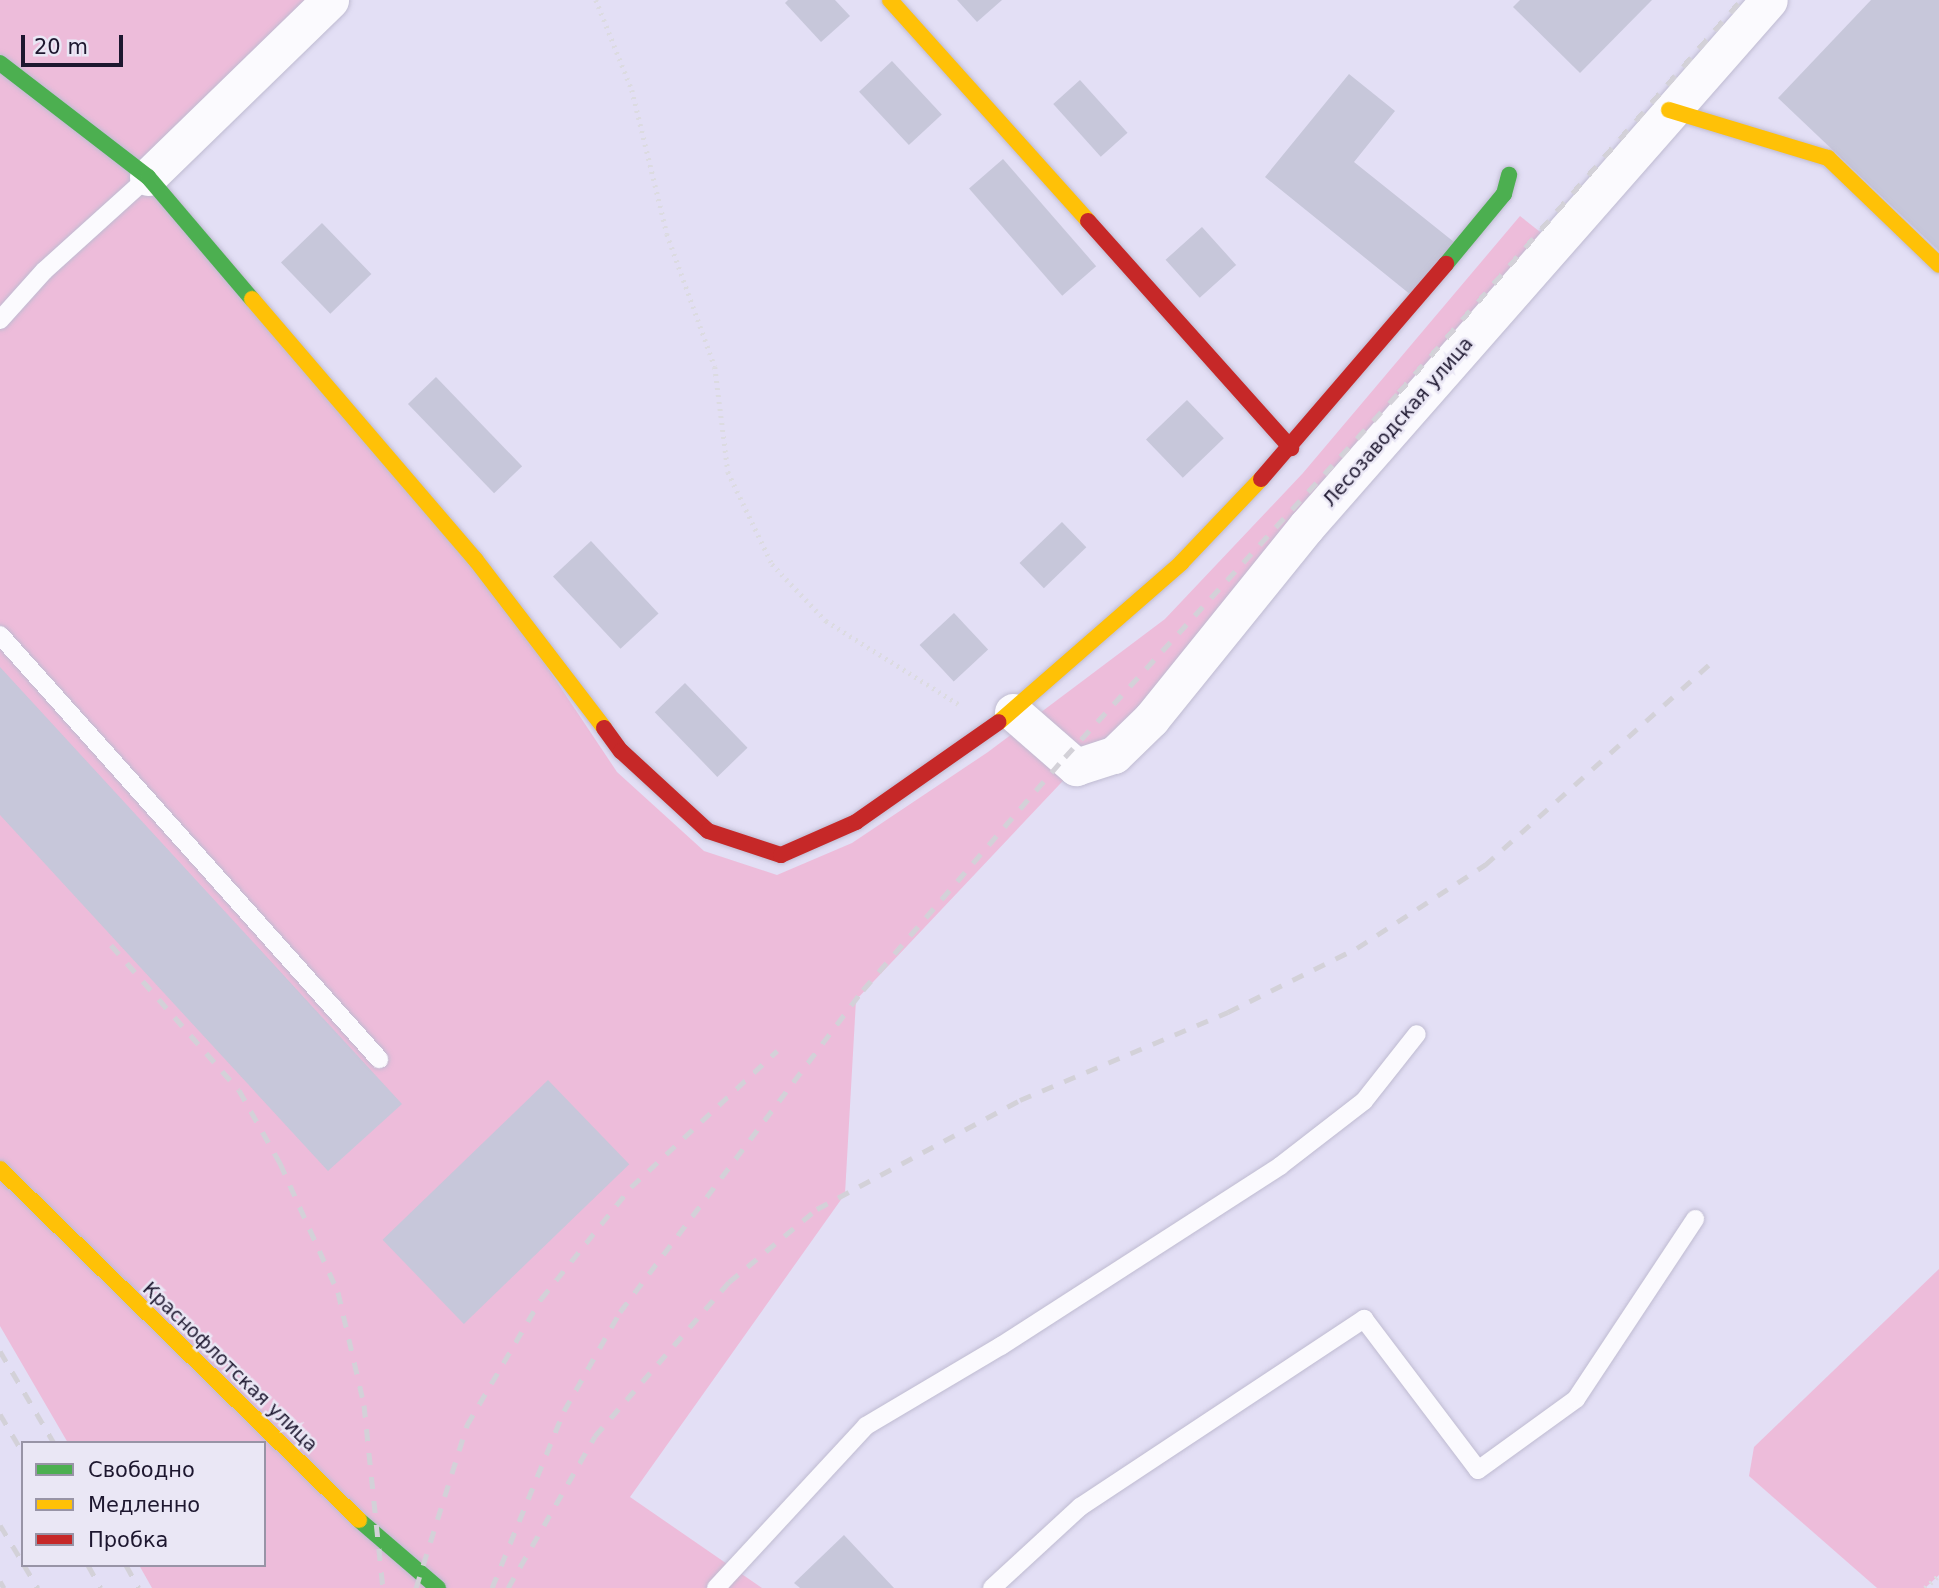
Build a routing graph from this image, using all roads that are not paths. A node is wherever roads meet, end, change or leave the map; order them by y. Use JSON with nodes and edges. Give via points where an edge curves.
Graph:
{"nodes":[{"id":1,"x":330,"y":0,"type":"edge"},
{"id":2,"x":890,"y":0,"type":"edge"},
{"id":3,"x":1769,"y":0,"type":"edge"},
{"id":4,"x":0,"y":63,"type":"edge"},
{"id":5,"x":1669,"y":110,"type":"junction"},
{"id":6,"x":1509,"y":175,"type":"dead end"},
{"id":7,"x":148,"y":177,"type":"junction"},
{"id":8,"x":1939,"y":265,"type":"edge"},
{"id":9,"x":0,"y":320,"type":"edge"},
{"id":10,"x":1291,"y":448,"type":"junction"},
{"id":11,"x":0,"y":635,"type":"edge"},
{"id":12,"x":1013,"y":712,"type":"junction"},
{"id":13,"x":1417,"y":1034,"type":"dead end"},
{"id":14,"x":379,"y":1059,"type":"dead end"},
{"id":15,"x":0,"y":1169,"type":"edge"},
{"id":16,"x":1695,"y":1219,"type":"dead end"},
{"id":17,"x":438,"y":1588,"type":"edge"},
{"id":18,"x":716,"y":1588,"type":"edge"},
{"id":19,"x":992,"y":1588,"type":"edge"}],
"edges":[{"from":1,"to":7,"type":"street"},
{"from":2,"to":10,"type":"street"},
{"from":3,"to":5,"type":"street","name":"Лесозаводская улица"},
{"from":4,"to":7,"type":"street"},
{"from":5,"to":8,"type":"street","via":[[1828,158]]},
{"from":5,"to":12,"type":"street","name":"Лесозаводская улица","via":[[1306,527],[1151,719],[1114,755],[1076,767]]},
{"from":6,"to":10,"type":"street","via":[[1504,194]]},
{"from":7,"to":9,"type":"lane","via":[[44,271]]},
{"from":7,"to":12,"type":"street","via":[[475,559],[621,751],[708,831],[781,855],[856,822]]},
{"from":10,"to":12,"type":"street","via":[[1181,563]]},
{"from":11,"to":14,"type":"lane"},
{"from":13,"to":18,"type":"lane","via":[[1364,1101],[1280,1166],[1001,1346],[866,1426]]},
{"from":15,"to":17,"type":"street","name":"Краснофлотская улица","via":[[382,1543]]},
{"from":16,"to":19,"type":"lane","via":[[1576,1399],[1478,1470],[1364,1319],[1080,1507]]}]}
